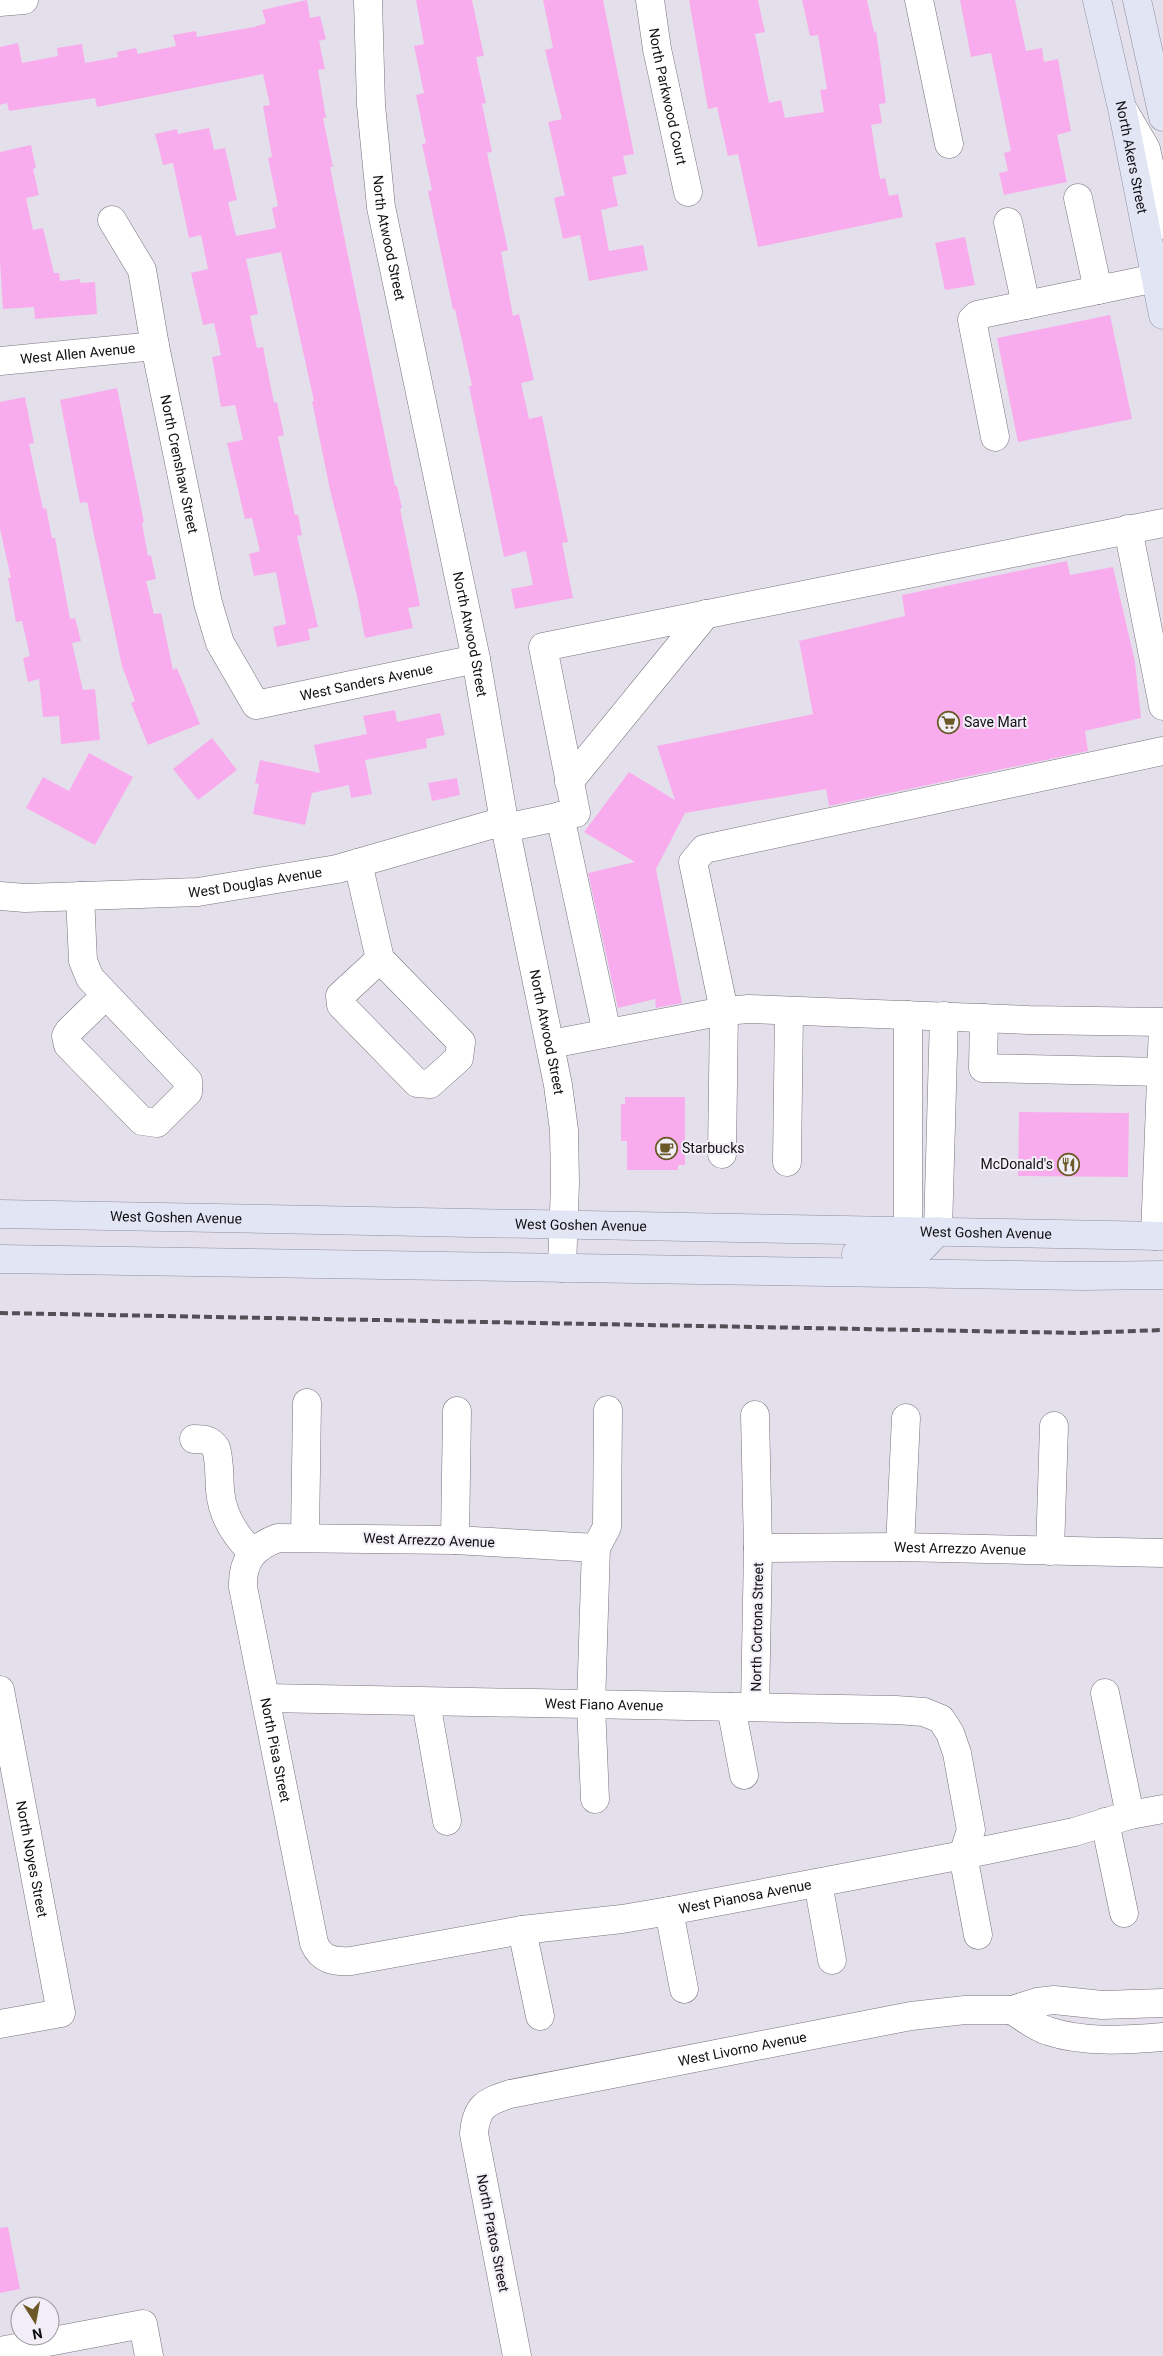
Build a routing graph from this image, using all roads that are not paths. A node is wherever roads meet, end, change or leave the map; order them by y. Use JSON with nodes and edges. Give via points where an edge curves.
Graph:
{"nodes":[{"id":1,"x":24,"y":0,"type":"edge"},
{"id":2,"x":368,"y":0,"type":"edge"},
{"id":3,"x":650,"y":0,"type":"edge"},
{"id":4,"x":919,"y":0,"type":"edge"},
{"id":5,"x":1097,"y":0,"type":"edge"},
{"id":6,"x":1137,"y":0,"type":"edge"},
{"id":7,"x":0,"y":2,"type":"edge"},
{"id":8,"x":1122,"y":108,"type":"junction"},
{"id":9,"x":1163,"y":117,"type":"edge"},
{"id":10,"x":949,"y":144,"type":"dead end"},
{"id":11,"x":688,"y":192,"type":"dead end"},
{"id":12,"x":1078,"y":198,"type":"dead end"},
{"id":13,"x":112,"y":220,"type":"dead end"},
{"id":14,"x":1008,"y":222,"type":"dead end"},
{"id":15,"x":1163,"y":225,"type":"edge"},
{"id":16,"x":1156,"y":278,"type":"junction"},
{"id":17,"x":1098,"y":290,"type":"junction"},
{"id":18,"x":1026,"y":305,"type":"junction"},
{"id":19,"x":1163,"y":315,"type":"edge"},
{"id":20,"x":155,"y":346,"type":"junction"},
{"id":21,"x":0,"y":361,"type":"edge"},
{"id":22,"x":995,"y":437,"type":"dead end"},
{"id":23,"x":1163,"y":523,"type":"edge"},
{"id":24,"x":1128,"y":528,"type":"junction"},
{"id":25,"x":706,"y":614,"type":"junction"},
{"id":26,"x":476,"y":659,"type":"junction"},
{"id":27,"x":256,"y":705,"type":"joint"},
{"id":28,"x":1163,"y":706,"type":"edge"},
{"id":29,"x":1163,"y":750,"type":"edge"},
{"id":30,"x":569,"y":782,"type":"junction"},
{"id":31,"x":560,"y":816,"type":"junction"},
{"id":32,"x":505,"y":824,"type":"junction"},
{"id":33,"x":358,"y":863,"type":"junction"},
{"id":34,"x":0,"y":896,"type":"edge"},
{"id":35,"x":80,"y":896,"type":"junction"},
{"id":36,"x":380,"y":959,"type":"junction"},
{"id":37,"x":106,"y":995,"type":"junction"},
{"id":38,"x":724,"y":1011,"type":"junction"},
{"id":39,"x":789,"y":1011,"type":"junction"},
{"id":40,"x":908,"y":1015,"type":"junction"},
{"id":41,"x":944,"y":1016,"type":"junction"},
{"id":42,"x":984,"y":1018,"type":"junction"},
{"id":43,"x":1163,"y":1022,"type":"edge"},
{"id":44,"x":1163,"y":1027,"type":"edge"},
{"id":45,"x":607,"y":1033,"type":"junction"},
{"id":46,"x":551,"y":1044,"type":"junction"},
{"id":47,"x":1162,"y":1072,"type":"edge"},
{"id":48,"x":722,"y":1154,"type":"dead end"},
{"id":49,"x":787,"y":1162,"type":"dead end"},
{"id":50,"x":1160,"y":1178,"type":"edge"},
{"id":51,"x":0,"y":1214,"type":"edge"},
{"id":52,"x":564,"y":1225,"type":"junction"},
{"id":53,"x":908,"y":1230,"type":"junction"},
{"id":54,"x":938,"y":1231,"type":"junction"},
{"id":55,"x":1159,"y":1236,"type":"edge"},
{"id":56,"x":0,"y":1258,"type":"edge"},
{"id":57,"x":562,"y":1268,"type":"junction"},
{"id":58,"x":669,"y":1269,"type":"junction"},
{"id":59,"x":1163,"y":1275,"type":"edge"},
{"id":60,"x":306,"y":1403,"type":"dead end"},
{"id":61,"x":456,"y":1410,"type":"dead end"},
{"id":62,"x":608,"y":1410,"type":"dead end"},
{"id":63,"x":754,"y":1415,"type":"dead end"},
{"id":64,"x":906,"y":1418,"type":"dead end"},
{"id":65,"x":1054,"y":1426,"type":"dead end"},
{"id":66,"x":194,"y":1439,"type":"dead end"},
{"id":67,"x":305,"y":1537,"type":"junction"},
{"id":68,"x":455,"y":1540,"type":"junction"},
{"id":69,"x":258,"y":1548,"type":"junction"},
{"id":70,"x":596,"y":1548,"type":"junction"},
{"id":71,"x":758,"y":1548,"type":"junction"},
{"id":72,"x":900,"y":1548,"type":"junction"},
{"id":73,"x":1050,"y":1551,"type":"junction"},
{"id":74,"x":1163,"y":1553,"type":"edge"},
{"id":75,"x":1105,"y":1694,"type":"dead end"},
{"id":76,"x":266,"y":1698,"type":"junction"},
{"id":77,"x":1,"y":1701,"type":"edge"},
{"id":78,"x":426,"y":1702,"type":"junction"},
{"id":79,"x":591,"y":1705,"type":"junction"},
{"id":80,"x":743,"y":1707,"type":"junction"},
{"id":81,"x":744,"y":1775,"type":"dead end"},
{"id":82,"x":595,"y":1799,"type":"dead end"},
{"id":83,"x":1163,"y":1808,"type":"edge"},
{"id":84,"x":1118,"y":1819,"type":"junction"},
{"id":85,"x":447,"y":1821,"type":"dead end"},
{"id":86,"x":963,"y":1855,"type":"junction"},
{"id":87,"x":818,"y":1883,"type":"junction"},
{"id":88,"x":668,"y":1911,"type":"junction"},
{"id":89,"x":1124,"y":1913,"type":"dead end"},
{"id":90,"x":522,"y":1930,"type":"junction"},
{"id":91,"x":978,"y":1935,"type":"dead end"},
{"id":92,"x":324,"y":1958,"type":"joint"},
{"id":93,"x":832,"y":1960,"type":"dead end"},
{"id":94,"x":684,"y":1988,"type":"dead end"},
{"id":95,"x":1163,"y":2004,"type":"edge"},
{"id":96,"x":1012,"y":2010,"type":"junction"},
{"id":97,"x":540,"y":2016,"type":"dead end"},
{"id":98,"x":0,"y":2024,"type":"edge"},
{"id":99,"x":1163,"y":2037,"type":"edge"},
{"id":100,"x":479,"y":2110,"type":"joint"},
{"id":101,"x":0,"y":2351,"type":"edge"},
{"id":102,"x":149,"y":2356,"type":"edge"},
{"id":103,"x":517,"y":2356,"type":"edge"}],
"edges":[{"from":1,"to":7,"type":"street"},
{"from":2,"to":26,"type":"street","name":"North Atwood Street","via":[[371,105],[381,207]]},
{"from":3,"to":11,"type":"street","name":"North Parkwood Court","via":[[657,50]]},
{"from":4,"to":10,"type":"street"},
{"from":5,"to":8,"type":"main road","name":"North Akers Street"},
{"from":6,"to":9,"type":"main road"},
{"from":8,"to":15,"type":"street","via":[[1146,149]]},
{"from":8,"to":16,"type":"main road","name":"North Akers Street"},
{"from":12,"to":17,"type":"street"},
{"from":13,"to":20,"type":"street","name":"North Crenshaw Street","via":[[142,270]]},
{"from":14,"to":18,"type":"street"},
{"from":16,"to":17,"type":"street"},
{"from":16,"to":19,"type":"main road","name":"North Akers Street"},
{"from":17,"to":18,"type":"street"},
{"from":18,"to":22,"type":"street","via":[[977,315],[972,320]]},
{"from":20,"to":21,"type":"street","name":"West Allen Avenue"},
{"from":20,"to":27,"type":"street","name":"North Crenshaw Street","via":[[208,603],[220,643]]},
{"from":23,"to":24,"type":"street"},
{"from":24,"to":25,"type":"street"},
{"from":24,"to":28,"type":"street"},
{"from":25,"to":30,"type":"street"},
{"from":25,"to":30,"type":"street","via":[[543,647]]},
{"from":26,"to":27,"type":"street","name":"West Sanders Avenue"},
{"from":26,"to":32,"type":"street","name":"North Atwood Street"},
{"from":29,"to":38,"type":"street","via":[[704,849],[693,862]]},
{"from":30,"to":31,"type":"street","via":[[576,813]]},
{"from":31,"to":32,"type":"street","name":"West Douglas Avenue"},
{"from":31,"to":45,"type":"street"},
{"from":32,"to":33,"type":"street","name":"West Douglas Avenue"},
{"from":32,"to":46,"type":"street","name":"North Atwood Street"},
{"from":33,"to":35,"type":"street","name":"West Douglas Avenue","via":[[198,892]]},
{"from":33,"to":36,"type":"street"},
{"from":34,"to":35,"type":"street","name":"West Douglas Avenue"},
{"from":35,"to":37,"type":"street","via":[[83,961],[90,978]]},
{"from":36,"to":36,"type":"street","via":[[340,996],[341,1005],[417,1083],[430,1084],[459,1058],[461,1042]]},
{"from":37,"to":37,"type":"street","via":[[188,1081],[188,1092],[157,1123],[142,1121],[68,1046],[66,1036],[69,1031]]},
{"from":38,"to":39,"type":"street"},
{"from":38,"to":45,"type":"street"},
{"from":38,"to":48,"type":"street"},
{"from":39,"to":40,"type":"street"},
{"from":39,"to":49,"type":"street"},
{"from":40,"to":41,"type":"street"},
{"from":40,"to":53,"type":"street"},
{"from":41,"to":42,"type":"street"},
{"from":41,"to":54,"type":"street"},
{"from":42,"to":43,"type":"street"},
{"from":42,"to":47,"type":"street","via":[[983,1068]]},
{"from":44,"to":47,"type":"street"},
{"from":45,"to":46,"type":"street"},
{"from":46,"to":52,"type":"street","name":"North Atwood Street","via":[[564,1130]]},
{"from":47,"to":50,"type":"street"},
{"from":50,"to":55,"type":"street"},
{"from":51,"to":52,"type":"main road","name":"West Goshen Avenue"},
{"from":52,"to":53,"type":"main road","name":"West Goshen Avenue"},
{"from":52,"to":57,"type":"street","name":"North Atwood Street"},
{"from":53,"to":54,"type":"main road","name":"West Goshen Avenue"},
{"from":54,"to":55,"type":"main road","name":"West Goshen Avenue"},
{"from":54,"to":58,"type":"main road","via":[[922,1248],[890,1254],[696,1252]]},
{"from":56,"to":57,"type":"main road"},
{"from":57,"to":58,"type":"main road"},
{"from":58,"to":59,"type":"main road"},
{"from":60,"to":67,"type":"street"},
{"from":61,"to":68,"type":"street"},
{"from":62,"to":70,"type":"street","via":[[607,1527]]},
{"from":63,"to":71,"type":"street","name":"North Cortona Street"},
{"from":64,"to":72,"type":"street"},
{"from":65,"to":73,"type":"street"},
{"from":66,"to":69,"type":"street","via":[[206,1440],[216,1448],[226,1517],[242,1543]]},
{"from":67,"to":68,"type":"street","name":"West Arrezzo Avenue"},
{"from":67,"to":69,"type":"street","name":"West Arrezzo Avenue","via":[[278,1538]]},
{"from":68,"to":70,"type":"street","name":"West Arrezzo Avenue"},
{"from":69,"to":76,"type":"street","name":"North Pisa Street","via":[[245,1564],[242,1574]]},
{"from":70,"to":79,"type":"street"},
{"from":71,"to":72,"type":"street","name":"West Arrezzo Avenue"},
{"from":71,"to":80,"type":"street","name":"North Cortona Street"},
{"from":72,"to":73,"type":"street","name":"West Arrezzo Avenue"},
{"from":73,"to":74,"type":"street","name":"West Arrezzo Avenue"},
{"from":75,"to":84,"type":"street"},
{"from":76,"to":78,"type":"street","name":"West Fiano Avenue"},
{"from":76,"to":92,"type":"street","name":"North Pisa Street","via":[[314,1943]]},
{"from":77,"to":98,"type":"street","name":"North Noyes Street","via":[[61,2013]]},
{"from":78,"to":79,"type":"street","name":"West Fiano Avenue"},
{"from":78,"to":85,"type":"street"},
{"from":79,"to":80,"type":"street","name":"West Fiano Avenue"},
{"from":79,"to":82,"type":"street"},
{"from":80,"to":81,"type":"street","name":"North Cortona Street"},
{"from":80,"to":86,"type":"street","name":"West Fiano Avenue","via":[[896,1710],[924,1712],[941,1719],[957,1753],[971,1830]]},
{"from":83,"to":84,"type":"street","name":"West Pianosa Avenue"},
{"from":84,"to":86,"type":"street","name":"West Pianosa Avenue","via":[[1074,1832]]},
{"from":84,"to":89,"type":"street"},
{"from":86,"to":87,"type":"street","name":"West Pianosa Avenue"},
{"from":86,"to":91,"type":"street"},
{"from":87,"to":88,"type":"street","name":"West Pianosa Avenue"},
{"from":87,"to":93,"type":"street"},
{"from":88,"to":90,"type":"street","name":"West Pianosa Avenue"},
{"from":88,"to":94,"type":"street"},
{"from":90,"to":92,"type":"street","name":"West Pianosa Avenue","via":[[351,1961],[337,1962]]},
{"from":90,"to":97,"type":"street"},
{"from":95,"to":96,"type":"street","name":"West Livorno Avenue","via":[[1102,2005],[1054,2000]]},
{"from":96,"to":99,"type":"street","via":[[1047,2031],[1078,2038]]},
{"from":96,"to":100,"type":"street","name":"West Livorno Avenue","via":[[965,2010],[911,2016],[510,2094],[492,2100]]},
{"from":100,"to":103,"type":"street","name":"North Pratos Street","via":[[474,2134]]},
{"from":101,"to":102,"type":"street","via":[[143,2324]]}]}
